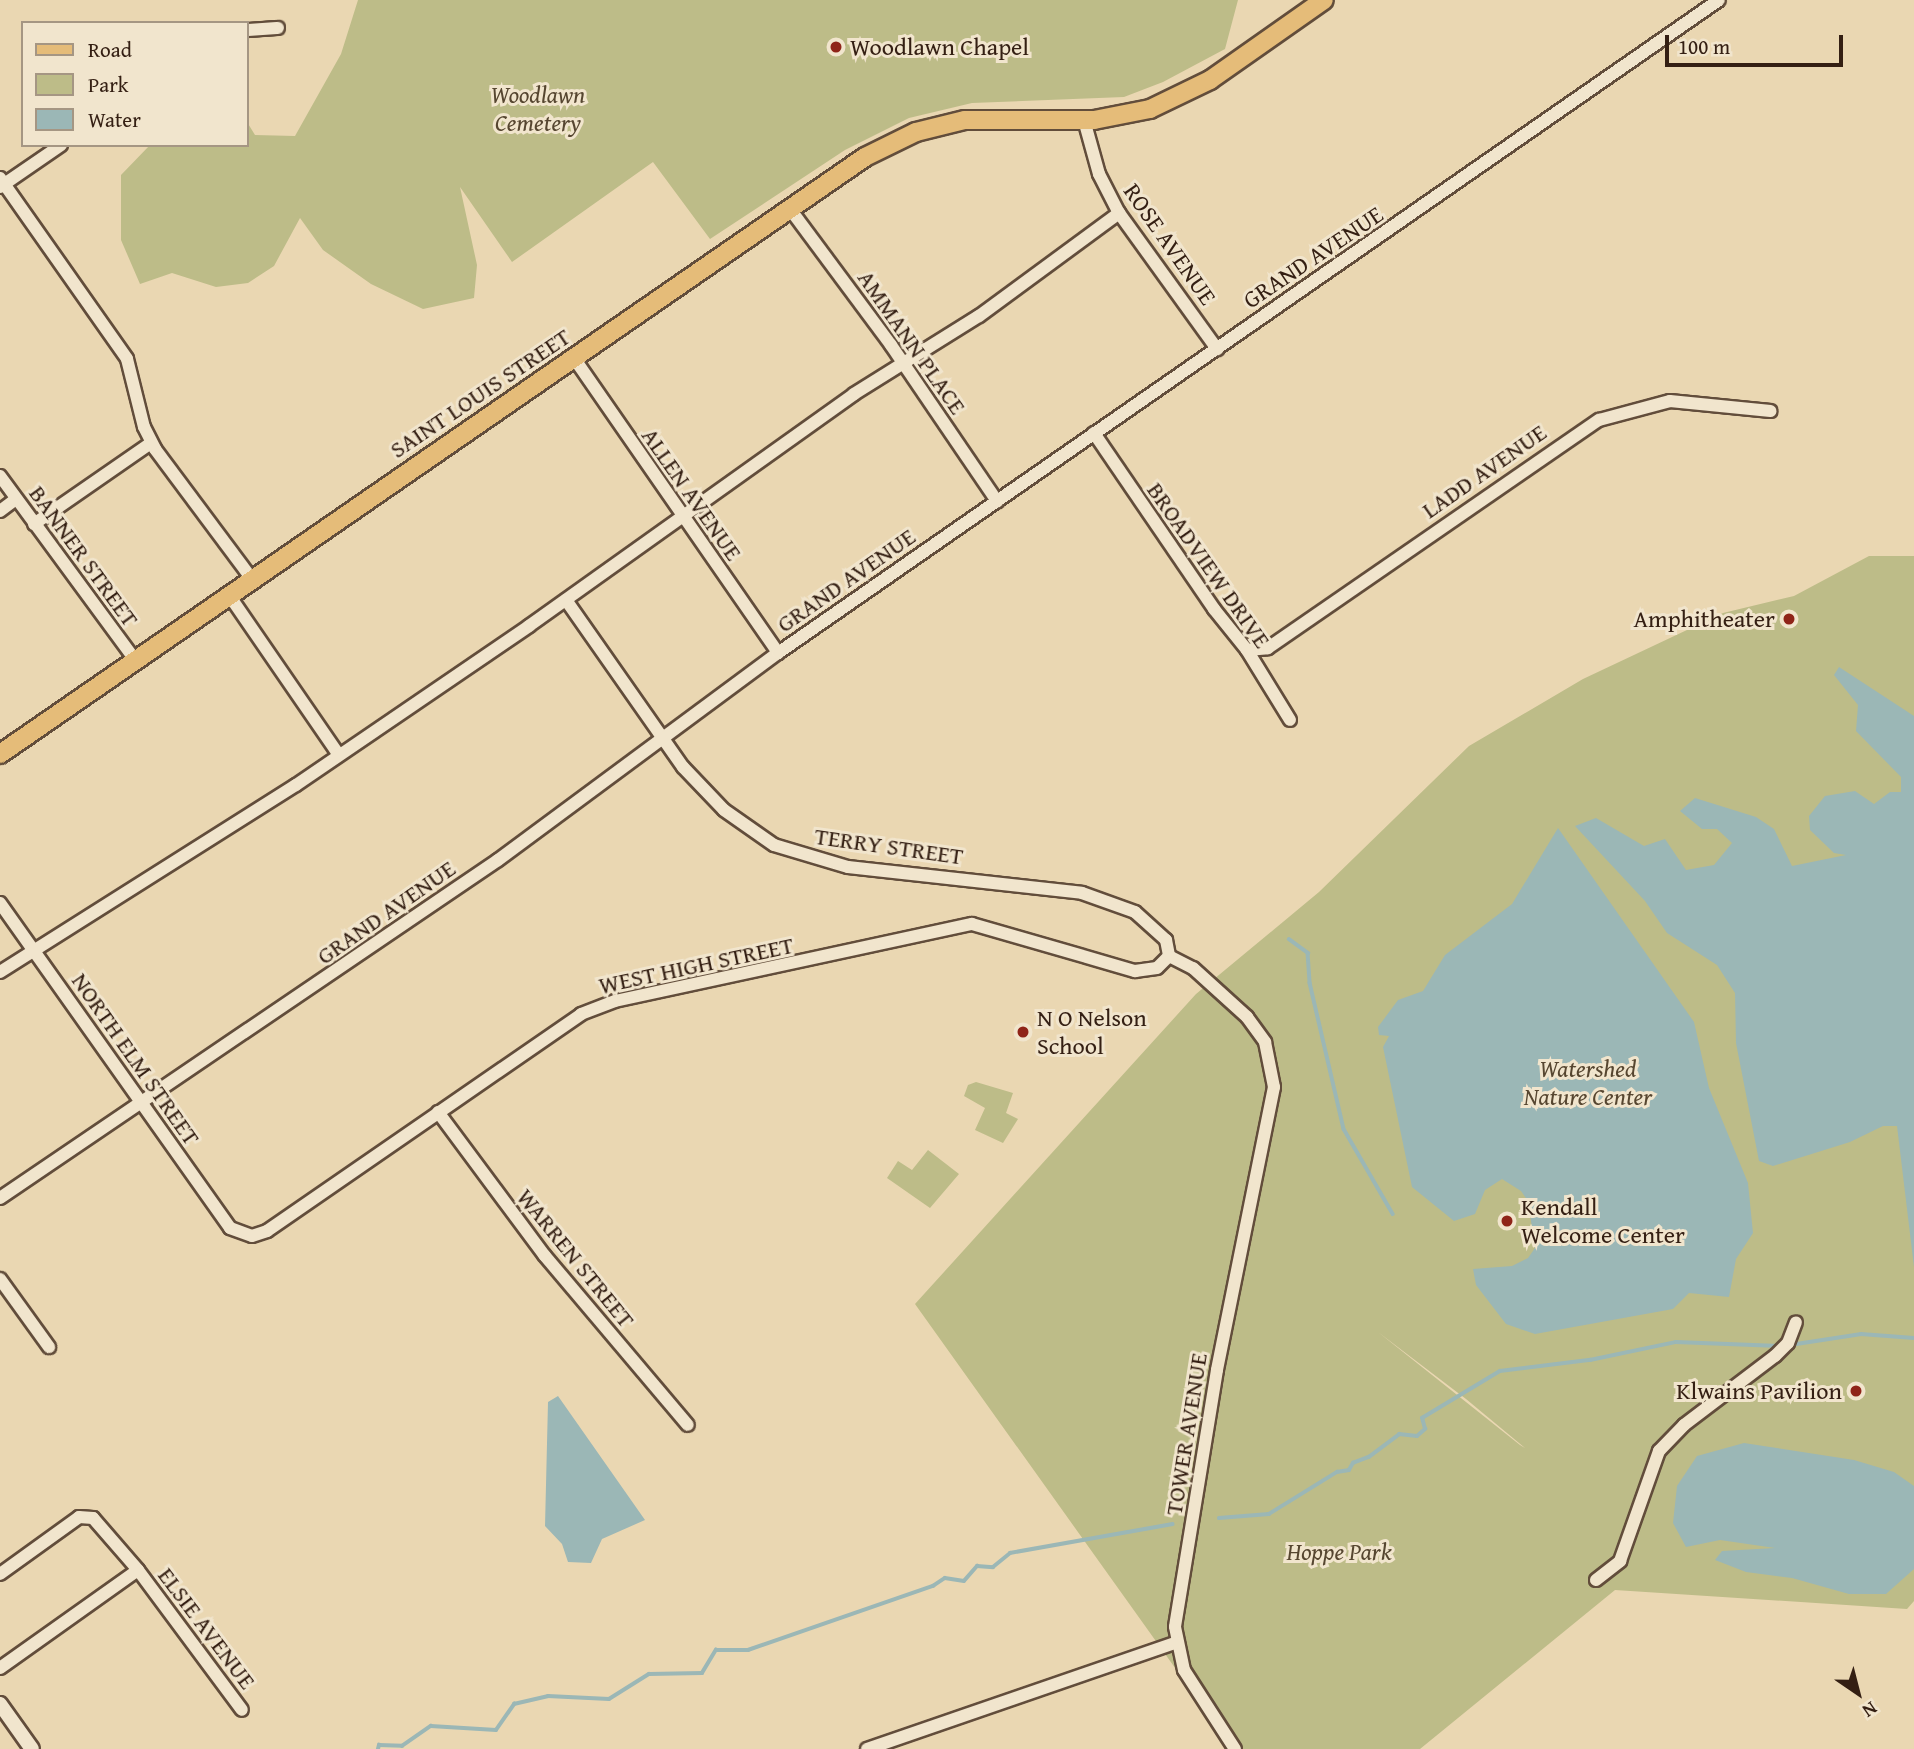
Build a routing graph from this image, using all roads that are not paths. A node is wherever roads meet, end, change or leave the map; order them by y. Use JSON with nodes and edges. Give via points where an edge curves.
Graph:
{"nodes":[{"id":1,"x":1324,"y":0,"type":"edge"},
{"id":2,"x":1719,"y":0,"type":"edge"},
{"id":3,"x":278,"y":28,"type":"dead end"},
{"id":4,"x":248,"y":30,"type":"edge"},
{"id":5,"x":1084,"y":120,"type":"junction"},
{"id":6,"x":58,"y":147,"type":"edge"},
{"id":7,"x":2,"y":183,"type":"edge"},
{"id":8,"x":790,"y":209,"type":"junction"},
{"id":9,"x":1119,"y":212,"type":"junction"},
{"id":10,"x":1217,"y":349,"type":"junction"},
{"id":11,"x":574,"y":358,"type":"junction"},
{"id":12,"x":903,"y":363,"type":"junction"},
{"id":13,"x":1771,"y":411,"type":"dead end"},
{"id":14,"x":1094,"y":433,"type":"junction"},
{"id":15,"x":151,"y":443,"type":"junction"},
{"id":16,"x":0,"y":477,"type":"edge"},
{"id":17,"x":16,"y":499,"type":"junction"},
{"id":18,"x":997,"y":501,"type":"junction"},
{"id":19,"x":0,"y":511,"type":"edge"},
{"id":20,"x":681,"y":515,"type":"junction"},
{"id":21,"x":34,"y":524,"type":"junction"},
{"id":22,"x":252,"y":579,"type":"junction"},
{"id":23,"x":229,"y":595,"type":"junction"},
{"id":24,"x":566,"y":600,"type":"junction"},
{"id":25,"x":1247,"y":650,"type":"junction"},
{"id":26,"x":778,"y":653,"type":"junction"},
{"id":27,"x":135,"y":660,"type":"junction"},
{"id":28,"x":1290,"y":720,"type":"dead end"},
{"id":29,"x":663,"y":738,"type":"junction"},
{"id":30,"x":0,"y":754,"type":"edge"},
{"id":31,"x":339,"y":755,"type":"junction"},
{"id":32,"x":0,"y":903,"type":"edge"},
{"id":33,"x":33,"y":949,"type":"junction"},
{"id":34,"x":1169,"y":956,"type":"junction"},
{"id":35,"x":0,"y":972,"type":"edge"},
{"id":36,"x":141,"y":1103,"type":"junction"},
{"id":37,"x":438,"y":1112,"type":"junction"},
{"id":38,"x":0,"y":1198,"type":"edge"},
{"id":39,"x":242,"y":1235,"type":"joint"},
{"id":40,"x":0,"y":1279,"type":"edge"},
{"id":41,"x":1796,"y":1322,"type":"dead end"},
{"id":42,"x":49,"y":1346,"type":"dead end"},
{"id":43,"x":688,"y":1425,"type":"dead end"},
{"id":44,"x":138,"y":1570,"type":"junction"},
{"id":45,"x":0,"y":1574,"type":"edge"},
{"id":46,"x":1597,"y":1580,"type":"dead end"},
{"id":47,"x":1175,"y":1643,"type":"junction"},
{"id":48,"x":0,"y":1668,"type":"edge"},
{"id":49,"x":0,"y":1704,"type":"edge"},
{"id":50,"x":242,"y":1710,"type":"dead end"},
{"id":51,"x":32,"y":1749,"type":"edge"},
{"id":52,"x":867,"y":1749,"type":"edge"},
{"id":53,"x":1235,"y":1749,"type":"edge"}],
"edges":[{"from":1,"to":5,"type":"main road","name":"SAINT LOUIS STREET","via":[[1173,100],[1121,116]]},
{"from":2,"to":10,"type":"street","name":"GRAND AVENUE"},
{"from":3,"to":4,"type":"street"},
{"from":5,"to":8,"type":"main road","name":"SAINT LOUIS STREET","via":[[965,120],[916,132],[865,157]]},
{"from":5,"to":9,"type":"street","name":"ROSE AVENUE","via":[[1099,174]]},
{"from":6,"to":7,"type":"street"},
{"from":7,"to":15,"type":"street","via":[[127,359]]},
{"from":8,"to":11,"type":"main road","name":"SAINT LOUIS STREET"},
{"from":8,"to":12,"type":"street","name":"AMMANN PLACE"},
{"from":9,"to":10,"type":"street","name":"ROSE AVENUE"},
{"from":9,"to":12,"type":"street","via":[[979,316]]},
{"from":10,"to":14,"type":"street","name":"GRAND AVENUE"},
{"from":11,"to":20,"type":"street","name":"ALLEN AVENUE"},
{"from":11,"to":22,"type":"main road","name":"SAINT LOUIS STREET"},
{"from":12,"to":18,"type":"street","name":"AMMANN PLACE"},
{"from":12,"to":20,"type":"street"},
{"from":13,"to":25,"type":"street","name":"LADD AVENUE","via":[[1670,401],[1600,420],[1268,648]]},
{"from":14,"to":18,"type":"street","name":"GRAND AVENUE"},
{"from":14,"to":25,"type":"street","name":"BROADVIEW DRIVE"},
{"from":15,"to":21,"type":"street"},
{"from":15,"to":22,"type":"street"},
{"from":16,"to":17,"type":"street","name":"BANNER STREET"},
{"from":17,"to":19,"type":"street"},
{"from":17,"to":21,"type":"street","name":"BANNER STREET"},
{"from":18,"to":26,"type":"street","name":"GRAND AVENUE"},
{"from":20,"to":24,"type":"street"},
{"from":20,"to":26,"type":"street","name":"ALLEN AVENUE"},
{"from":21,"to":27,"type":"street","name":"BANNER STREET"},
{"from":22,"to":23,"type":"main road","name":"SAINT LOUIS STREET"},
{"from":23,"to":27,"type":"main road","name":"SAINT LOUIS STREET"},
{"from":23,"to":31,"type":"street"},
{"from":24,"to":29,"type":"street","name":"TERRY STREET"},
{"from":24,"to":31,"type":"street"},
{"from":25,"to":28,"type":"street","name":"BROADVIEW DRIVE"},
{"from":26,"to":29,"type":"street","name":"GRAND AVENUE"},
{"from":27,"to":30,"type":"main road","name":"SAINT LOUIS STREET"},
{"from":29,"to":34,"type":"street","name":"TERRY STREET","via":[[724,810],[774,845],[848,867],[1082,893],[1135,912],[1166,940]]},
{"from":29,"to":36,"type":"street","name":"GRAND AVENUE","via":[[498,860]]},
{"from":31,"to":33,"type":"street","via":[[228,830]]},
{"from":32,"to":33,"type":"street","name":"NORTH ELM STREET"},
{"from":33,"to":35,"type":"street"},
{"from":33,"to":36,"type":"street","name":"NORTH ELM STREET"},
{"from":34,"to":37,"type":"street","name":"WEST HIGH STREET","via":[[1157,968],[1135,971],[988,926],[957,926],[599,1006]]},
{"from":34,"to":47,"type":"street","name":"TOWER AVENUE","via":[[1193,968],[1247,1017],[1269,1054],[1274,1087],[1217,1370]]},
{"from":36,"to":38,"type":"street","name":"GRAND AVENUE"},
{"from":36,"to":39,"type":"street","name":"NORTH ELM STREET","via":[[230,1228]]},
{"from":37,"to":39,"type":"street","name":"WEST HIGH STREET","via":[[267,1231]]},
{"from":37,"to":43,"type":"street","name":"WARREN STREET","via":[[545,1256]]},
{"from":40,"to":42,"type":"street"},
{"from":41,"to":46,"type":"street","via":[[1788,1343],[1775,1356],[1684,1425],[1659,1451],[1620,1561]]},
{"from":44,"to":45,"type":"street","name":"ELSIE AVENUE","via":[[99,1523],[86,1516]]},
{"from":44,"to":48,"type":"street"},
{"from":44,"to":50,"type":"street","name":"ELSIE AVENUE"},
{"from":47,"to":52,"type":"street"},
{"from":47,"to":53,"type":"street","via":[[1184,1670]]},
{"from":49,"to":51,"type":"street"}]}
